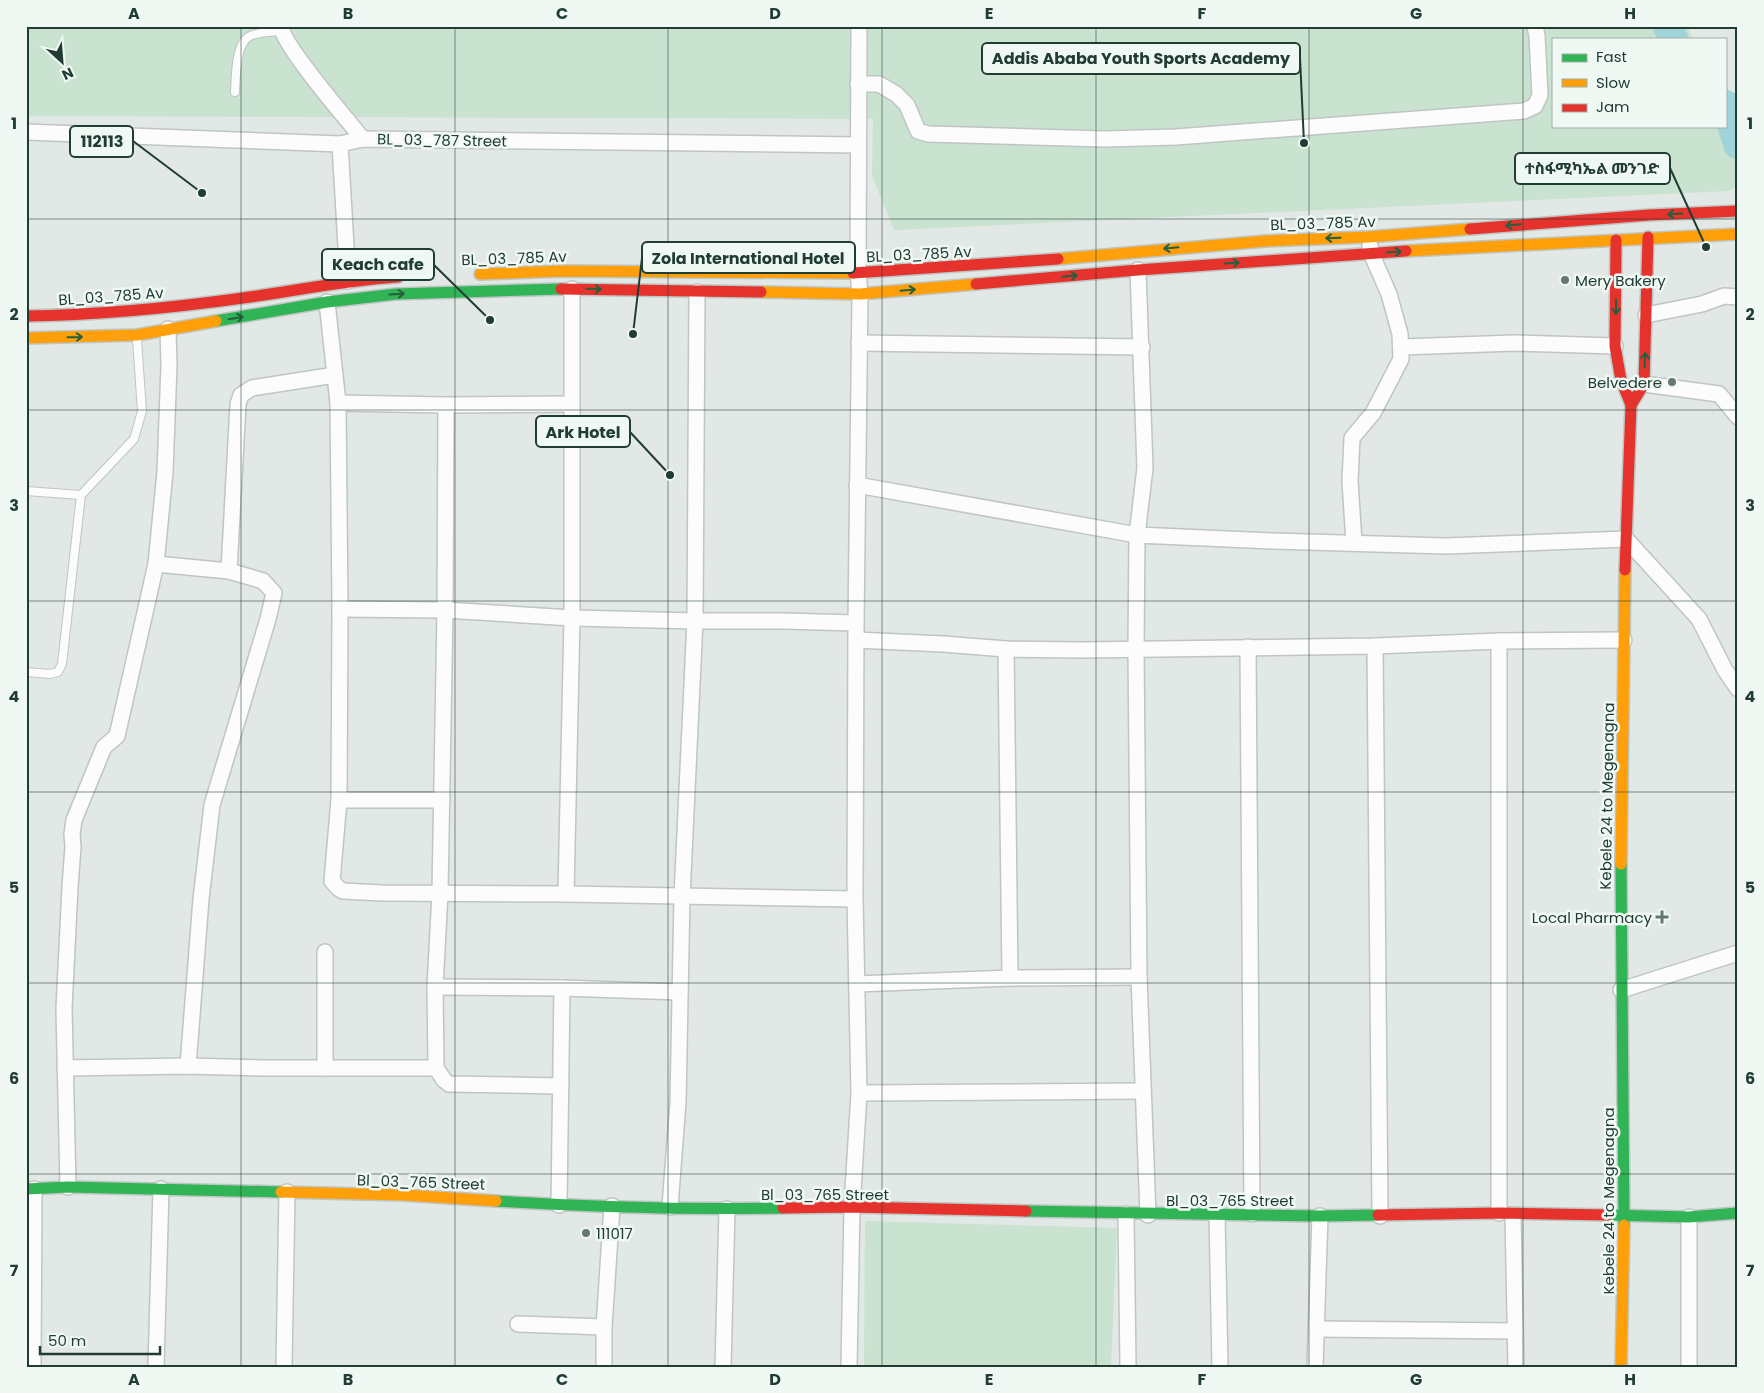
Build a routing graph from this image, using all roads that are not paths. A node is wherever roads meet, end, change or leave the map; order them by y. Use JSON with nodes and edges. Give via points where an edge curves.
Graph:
{"nodes":[{"id":1,"x":859,"y":26,"type":"edge"},
{"id":2,"x":1535,"y":26,"type":"edge"},
{"id":3,"x":281,"y":28,"type":"edge"},
{"id":4,"x":858,"y":84,"type":"junction"},
{"id":5,"x":235,"y":92,"type":"dead end"},
{"id":6,"x":26,"y":132,"type":"edge"},
{"id":7,"x":363,"y":139,"type":"junction"},
{"id":8,"x":340,"y":144,"type":"junction"},
{"id":9,"x":858,"y":146,"type":"junction"},
{"id":10,"x":1738,"y":211,"type":"edge"},
{"id":11,"x":1738,"y":234,"type":"edge"},
{"id":12,"x":1368,"y":237,"type":"junction"},
{"id":13,"x":1648,"y":238,"type":"junction"},
{"id":14,"x":1616,"y":240,"type":"junction"},
{"id":15,"x":1371,"y":253,"type":"junction"},
{"id":16,"x":1138,"y":270,"type":"junction"},
{"id":17,"x":858,"y":272,"type":"junction"},
{"id":18,"x":473,"y":274,"type":"dead end"},
{"id":19,"x":414,"y":277,"type":"dead end"},
{"id":20,"x":348,"y":281,"type":"junction"},
{"id":21,"x":572,"y":289,"type":"junction"},
{"id":22,"x":697,"y":292,"type":"junction"},
{"id":23,"x":860,"y":294,"type":"junction"},
{"id":24,"x":1738,"y":297,"type":"edge"},
{"id":25,"x":327,"y":302,"type":"junction"},
{"id":26,"x":1646,"y":315,"type":"junction"},
{"id":27,"x":26,"y":316,"type":"edge"},
{"id":28,"x":168,"y":329,"type":"junction"},
{"id":29,"x":137,"y":335,"type":"junction"},
{"id":30,"x":26,"y":338,"type":"edge"},
{"id":31,"x":859,"y":343,"type":"junction"},
{"id":32,"x":1615,"y":346,"type":"junction"},
{"id":33,"x":1142,"y":347,"type":"junction"},
{"id":34,"x":1401,"y":347,"type":"junction"},
{"id":35,"x":335,"y":375,"type":"junction"},
{"id":36,"x":1644,"y":384,"type":"junction"},
{"id":37,"x":338,"y":403,"type":"junction"},
{"id":38,"x":571,"y":404,"type":"junction"},
{"id":39,"x":446,"y":405,"type":"junction"},
{"id":40,"x":1631,"y":405,"type":"junction"},
{"id":41,"x":1738,"y":416,"type":"edge"},
{"id":42,"x":857,"y":485,"type":"junction"},
{"id":43,"x":26,"y":491,"type":"edge"},
{"id":44,"x":81,"y":495,"type":"junction"},
{"id":45,"x":1137,"y":535,"type":"junction"},
{"id":46,"x":1626,"y":539,"type":"junction"},
{"id":47,"x":1354,"y":543,"type":"junction"},
{"id":48,"x":156,"y":564,"type":"junction"},
{"id":49,"x":229,"y":571,"type":"junction"},
{"id":50,"x":340,"y":609,"type":"junction"},
{"id":51,"x":445,"y":610,"type":"junction"},
{"id":52,"x":572,"y":618,"type":"junction"},
{"id":53,"x":695,"y":622,"type":"junction"},
{"id":54,"x":856,"y":623,"type":"junction"},
{"id":55,"x":856,"y":640,"type":"junction"},
{"id":56,"x":1624,"y":640,"type":"junction"},
{"id":57,"x":1499,"y":641,"type":"junction"},
{"id":58,"x":1375,"y":646,"type":"junction"},
{"id":59,"x":1248,"y":647,"type":"junction"},
{"id":60,"x":1136,"y":648,"type":"junction"},
{"id":61,"x":1006,"y":649,"type":"junction"},
{"id":62,"x":26,"y":672,"type":"edge"},
{"id":63,"x":1738,"y":689,"type":"edge"},
{"id":64,"x":339,"y":800,"type":"junction"},
{"id":65,"x":442,"y":800,"type":"junction"},
{"id":66,"x":440,"y":893,"type":"junction"},
{"id":67,"x":566,"y":894,"type":"junction"},
{"id":68,"x":682,"y":896,"type":"junction"},
{"id":69,"x":855,"y":899,"type":"junction"},
{"id":70,"x":325,"y":952,"type":"dead end"},
{"id":71,"x":1738,"y":953,"type":"edge"},
{"id":72,"x":1140,"y":977,"type":"junction"},
{"id":73,"x":1010,"y":978,"type":"junction"},
{"id":74,"x":857,"y":984,"type":"junction"},
{"id":75,"x":435,"y":987,"type":"junction"},
{"id":76,"x":562,"y":988,"type":"junction"},
{"id":77,"x":1621,"y":990,"type":"junction"},
{"id":78,"x":680,"y":992,"type":"junction"},
{"id":79,"x":188,"y":1066,"type":"junction"},
{"id":80,"x":65,"y":1068,"type":"junction"},
{"id":81,"x":325,"y":1068,"type":"junction"},
{"id":82,"x":436,"y":1068,"type":"junction"},
{"id":83,"x":561,"y":1086,"type":"junction"},
{"id":84,"x":1144,"y":1091,"type":"junction"},
{"id":85,"x":859,"y":1093,"type":"junction"},
{"id":86,"x":68,"y":1187,"type":"junction"},
{"id":87,"x":30,"y":1189,"type":"edge"},
{"id":88,"x":161,"y":1189,"type":"junction"},
{"id":89,"x":286,"y":1192,"type":"junction"},
{"id":90,"x":559,"y":1205,"type":"junction"},
{"id":91,"x":612,"y":1206,"type":"junction"},
{"id":92,"x":670,"y":1207,"type":"junction"},
{"id":93,"x":852,"y":1207,"type":"junction"},
{"id":94,"x":727,"y":1209,"type":"junction"},
{"id":95,"x":1126,"y":1214,"type":"junction"},
{"id":96,"x":1218,"y":1214,"type":"junction"},
{"id":97,"x":1252,"y":1214,"type":"junction"},
{"id":98,"x":1506,"y":1214,"type":"junction"},
{"id":99,"x":1738,"y":1214,"type":"edge"},
{"id":100,"x":1148,"y":1215,"type":"junction"},
{"id":101,"x":1320,"y":1216,"type":"junction"},
{"id":102,"x":1380,"y":1216,"type":"junction"},
{"id":103,"x":1624,"y":1216,"type":"junction"},
{"id":104,"x":1689,"y":1217,"type":"junction"},
{"id":105,"x":518,"y":1324,"type":"dead end"},
{"id":106,"x":604,"y":1327,"type":"junction"},
{"id":107,"x":1316,"y":1329,"type":"junction"},
{"id":108,"x":1515,"y":1331,"type":"junction"},
{"id":109,"x":33,"y":1367,"type":"edge"},
{"id":110,"x":156,"y":1367,"type":"edge"},
{"id":111,"x":284,"y":1367,"type":"edge"},
{"id":112,"x":604,"y":1367,"type":"edge"},
{"id":113,"x":723,"y":1367,"type":"edge"},
{"id":114,"x":849,"y":1367,"type":"edge"},
{"id":115,"x":1128,"y":1367,"type":"edge"},
{"id":116,"x":1220,"y":1367,"type":"edge"},
{"id":117,"x":1315,"y":1367,"type":"edge"},
{"id":118,"x":1516,"y":1367,"type":"edge"},
{"id":119,"x":1621,"y":1367,"type":"edge"},
{"id":120,"x":1689,"y":1367,"type":"edge"}],
"edges":[{"from":1,"to":4,"type":"street"},
{"from":2,"to":4,"type":"street","via":[[1540,95],[1535,106],[1524,111],[1167,137],[1105,139],[928,134],[918,131],[907,105],[896,94],[879,84]]},
{"from":3,"to":5,"type":"lane","via":[[245,39],[239,48]]},
{"from":3,"to":7,"type":"street","via":[[319,86]]},
{"from":4,"to":9,"type":"street"},
{"from":6,"to":8,"type":"street","name":"BL_03_787 Street"},
{"from":7,"to":8,"type":"street","name":"BL_03_787 Street"},
{"from":7,"to":9,"type":"street","name":"BL_03_787 Street"},
{"from":8,"to":20,"type":"street"},
{"from":9,"to":17,"type":"street"},
{"from":10,"to":12,"type":"main road","name":"BL_03_785 Av","one_way":true},
{"from":11,"to":13,"type":"main road"},
{"from":12,"to":15,"type":"street"},
{"from":12,"to":17,"type":"main road","name":"BL_03_785 Av","one_way":true,"via":[[1266,240],[996,264]]},
{"from":13,"to":14,"type":"main road"},
{"from":13,"to":26,"type":"main road"},
{"from":15,"to":14,"type":"main road","one_way":true},
{"from":14,"to":32,"type":"main road","one_way":true},
{"from":16,"to":15,"type":"main road","one_way":true},
{"from":15,"to":34,"type":"street","via":[[1389,294]]},
{"from":23,"to":16,"type":"main road","one_way":true},
{"from":16,"to":33,"type":"street"},
{"from":17,"to":18,"type":"main road","name":"BL_03_785 Av","via":[[563,271]]},
{"from":17,"to":23,"type":"street"},
{"from":19,"to":20,"type":"main road","name":"BL_03_785 Av"},
{"from":20,"to":27,"type":"main road","name":"BL_03_785 Av","via":[[277,294],[120,313]]},
{"from":21,"to":22,"type":"main road","one_way":true},
{"from":25,"to":21,"type":"main road","one_way":true,"via":[[396,294]]},
{"from":21,"to":38,"type":"street"},
{"from":22,"to":23,"type":"main road"},
{"from":22,"to":53,"type":"street"},
{"from":23,"to":31,"type":"street"},
{"from":24,"to":26,"type":"street","via":[[1724,296],[1702,304]]},
{"from":28,"to":25,"type":"main road","one_way":true},
{"from":25,"to":35,"type":"street"},
{"from":36,"to":26,"type":"main road","one_way":true},
{"from":28,"to":29,"type":"main road"},
{"from":28,"to":48,"type":"street","via":[[165,472]]},
{"from":30,"to":29,"type":"main road","one_way":true},
{"from":29,"to":44,"type":"lane","via":[[142,411],[134,439]]},
{"from":31,"to":33,"type":"street"},
{"from":31,"to":42,"type":"street"},
{"from":32,"to":34,"type":"street","via":[[1514,343]]},
{"from":32,"to":40,"type":"main road","via":[[1621,380]]},
{"from":33,"to":45,"type":"street","via":[[1145,468]]},
{"from":34,"to":47,"type":"street","via":[[1401,358],[1373,413],[1352,438],[1350,482]]},
{"from":35,"to":37,"type":"street"},
{"from":35,"to":49,"type":"street","via":[[252,388],[241,395]]},
{"from":36,"to":40,"type":"main road"},
{"from":36,"to":41,"type":"street","via":[[1719,394]]},
{"from":37,"to":39,"type":"street"},
{"from":37,"to":50,"type":"street"},
{"from":38,"to":39,"type":"street"},
{"from":38,"to":52,"type":"street"},
{"from":39,"to":51,"type":"street"},
{"from":40,"to":46,"type":"main road","name":"Kebele 24 to Megenagna"},
{"from":42,"to":45,"type":"street"},
{"from":42,"to":54,"type":"street"},
{"from":43,"to":44,"type":"lane"},
{"from":44,"to":62,"type":"lane","via":[[62,664],[58,672],[50,674]]},
{"from":45,"to":47,"type":"street"},
{"from":45,"to":60,"type":"street"},
{"from":46,"to":47,"type":"street","via":[[1446,546]]},
{"from":46,"to":56,"type":"main road","name":"Kebele 24 to Megenagna"},
{"from":46,"to":63,"type":"street","via":[[1699,619]]},
{"from":48,"to":49,"type":"street"},
{"from":48,"to":80,"type":"street","via":[[116,736],[104,747],[74,820],[64,1008]]},
{"from":49,"to":79,"type":"street","via":[[263,581],[274,593],[212,805]]},
{"from":50,"to":51,"type":"street"},
{"from":50,"to":64,"type":"street"},
{"from":51,"to":52,"type":"street"},
{"from":51,"to":65,"type":"street"},
{"from":52,"to":53,"type":"street"},
{"from":52,"to":67,"type":"street"},
{"from":53,"to":54,"type":"street"},
{"from":53,"to":68,"type":"street"},
{"from":54,"to":55,"type":"street"},
{"from":55,"to":61,"type":"street"},
{"from":55,"to":69,"type":"street"},
{"from":56,"to":57,"type":"street"},
{"from":56,"to":77,"type":"main road","name":"Kebele 24 to Megenagna"},
{"from":57,"to":58,"type":"street"},
{"from":57,"to":98,"type":"street"},
{"from":58,"to":59,"type":"street"},
{"from":58,"to":102,"type":"street"},
{"from":59,"to":60,"type":"street"},
{"from":59,"to":97,"type":"street"},
{"from":60,"to":61,"type":"street"},
{"from":60,"to":72,"type":"street"},
{"from":61,"to":73,"type":"street"},
{"from":64,"to":65,"type":"street"},
{"from":64,"to":66,"type":"street","via":[[334,885],[343,891]]},
{"from":65,"to":66,"type":"street"},
{"from":66,"to":67,"type":"street"},
{"from":66,"to":75,"type":"street"},
{"from":67,"to":68,"type":"street"},
{"from":68,"to":69,"type":"street"},
{"from":68,"to":78,"type":"street"},
{"from":69,"to":74,"type":"street"},
{"from":70,"to":81,"type":"street"},
{"from":71,"to":77,"type":"street"},
{"from":72,"to":73,"type":"street"},
{"from":72,"to":84,"type":"street"},
{"from":73,"to":74,"type":"street"},
{"from":74,"to":85,"type":"street"},
{"from":75,"to":76,"type":"street"},
{"from":75,"to":82,"type":"street"},
{"from":76,"to":78,"type":"street"},
{"from":76,"to":83,"type":"street"},
{"from":77,"to":103,"type":"main road","name":"Kebele 24 to Megenagna"},
{"from":78,"to":92,"type":"street","via":[[678,1102]]},
{"from":79,"to":80,"type":"street"},
{"from":79,"to":81,"type":"street"},
{"from":80,"to":86,"type":"street"},
{"from":81,"to":82,"type":"street"},
{"from":82,"to":83,"type":"street","via":[[450,1084]]},
{"from":83,"to":90,"type":"street"},
{"from":84,"to":85,"type":"street"},
{"from":84,"to":100,"type":"street"},
{"from":85,"to":93,"type":"street"},
{"from":86,"to":87,"type":"main road","name":"Bl_03_765 Street"},
{"from":86,"to":88,"type":"main road","name":"Bl_03_765 Street"},
{"from":87,"to":109,"type":"street"},
{"from":88,"to":89,"type":"main road","name":"Bl_03_765 Street"},
{"from":88,"to":110,"type":"street"},
{"from":89,"to":90,"type":"main road","name":"Bl_03_765 Street","via":[[404,1195]]},
{"from":89,"to":111,"type":"street"},
{"from":90,"to":91,"type":"main road","name":"Bl_03_765 Street"},
{"from":91,"to":92,"type":"main road","name":"Bl_03_765 Street"},
{"from":91,"to":106,"type":"street"},
{"from":92,"to":94,"type":"main road","name":"Bl_03_765 Street"},
{"from":93,"to":94,"type":"main road","name":"Bl_03_765 Street"},
{"from":93,"to":95,"type":"main road","name":"Bl_03_765 Street"},
{"from":93,"to":114,"type":"street"},
{"from":94,"to":113,"type":"street"},
{"from":95,"to":100,"type":"main road","name":"Bl_03_765 Street"},
{"from":95,"to":115,"type":"street"},
{"from":96,"to":97,"type":"main road","name":"Bl_03_765 Street"},
{"from":96,"to":100,"type":"main road","name":"Bl_03_765 Street"},
{"from":96,"to":116,"type":"street"},
{"from":97,"to":101,"type":"main road","name":"Bl_03_765 Street"},
{"from":98,"to":102,"type":"main road","name":"Bl_03_765 Street"},
{"from":98,"to":103,"type":"main road","name":"Bl_03_765 Street"},
{"from":98,"to":108,"type":"street"},
{"from":99,"to":104,"type":"main road","name":"Bl_03_765 Street"},
{"from":101,"to":102,"type":"main road","name":"Bl_03_765 Street"},
{"from":101,"to":107,"type":"street"},
{"from":103,"to":104,"type":"main road","name":"Bl_03_765 Street"},
{"from":103,"to":119,"type":"main road","name":"Kebele 24 to Megenagna"},
{"from":104,"to":120,"type":"street"},
{"from":105,"to":106,"type":"street"},
{"from":106,"to":112,"type":"street"},
{"from":107,"to":108,"type":"street"},
{"from":107,"to":117,"type":"street"},
{"from":108,"to":118,"type":"street"}]}
